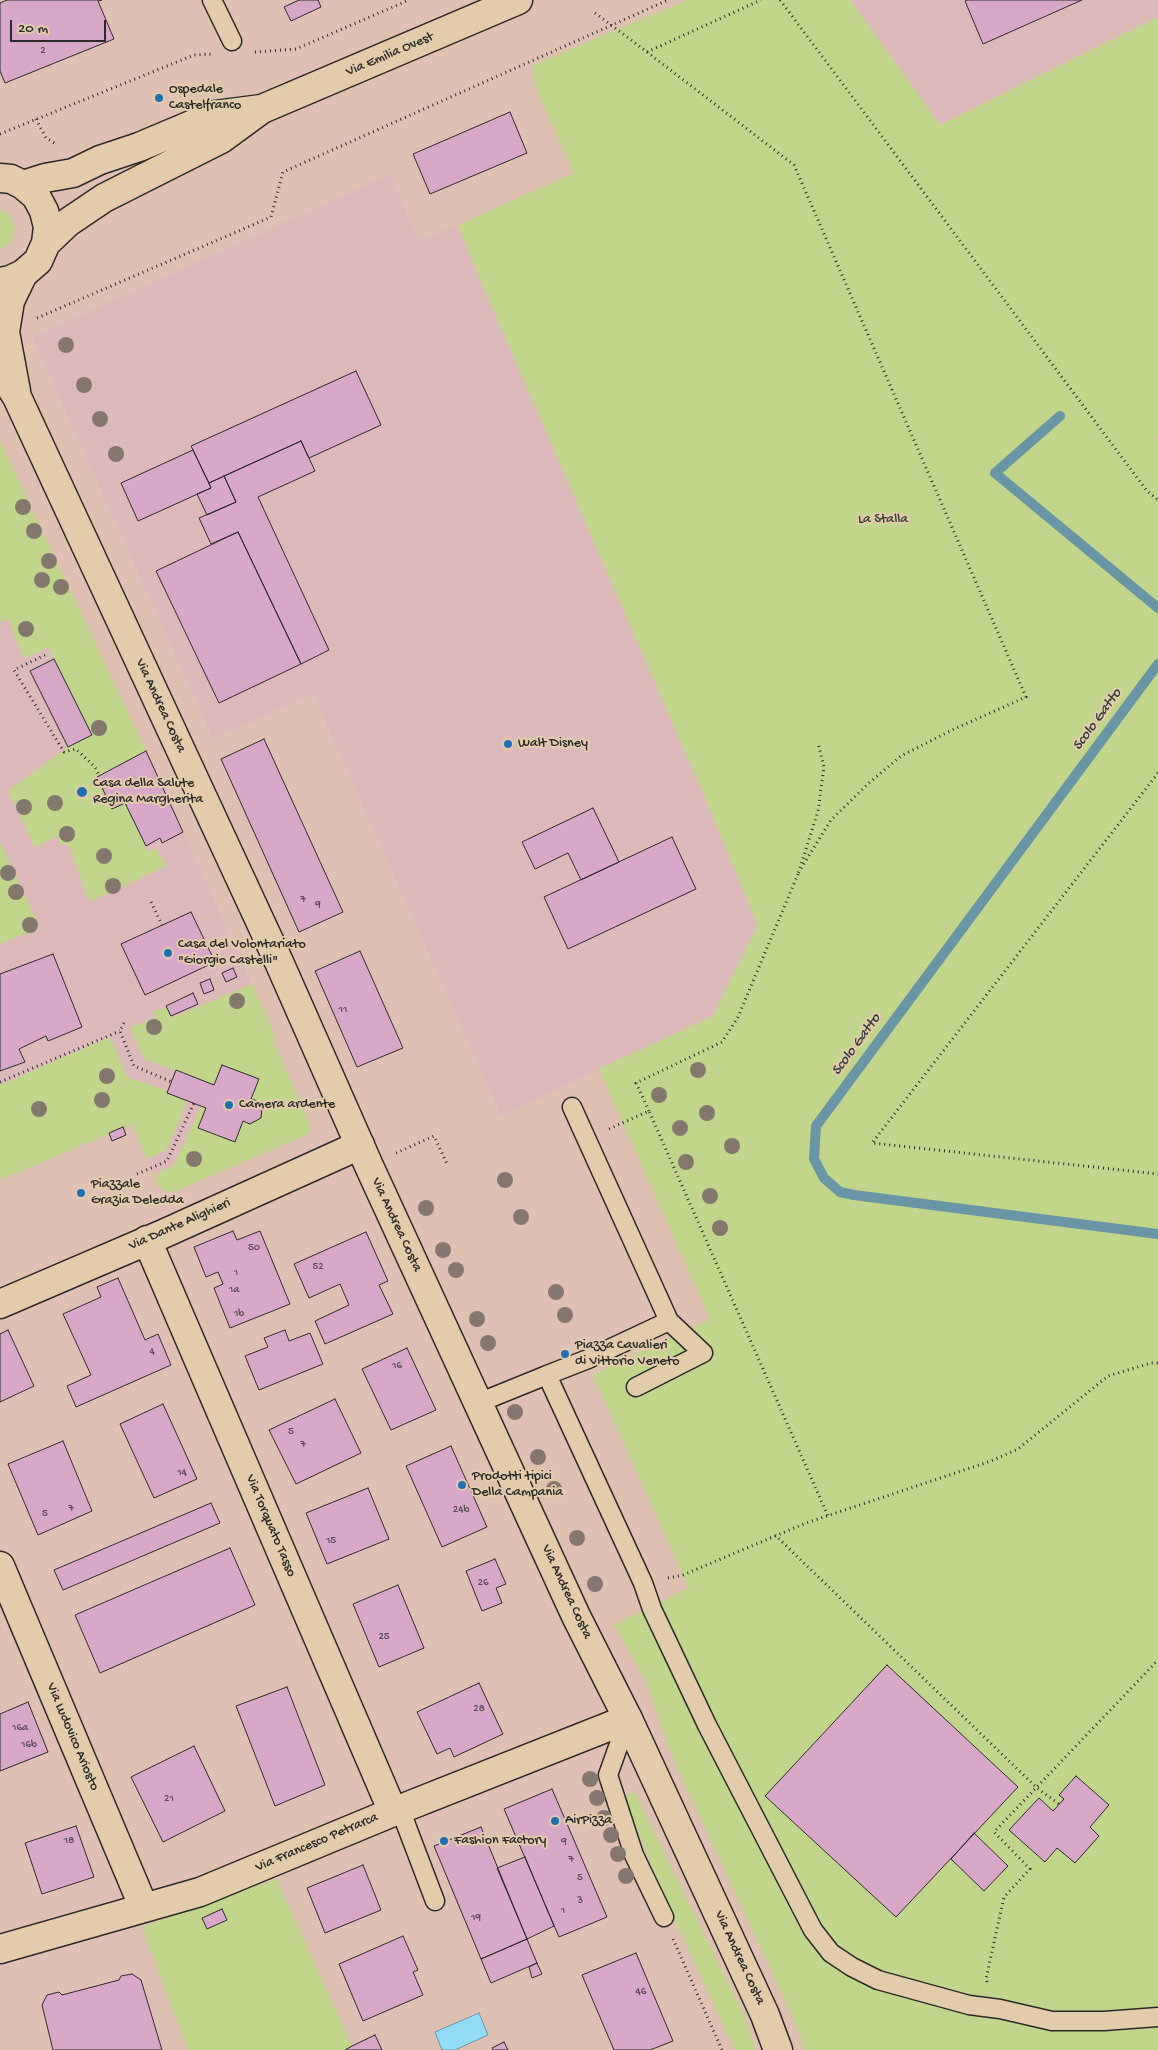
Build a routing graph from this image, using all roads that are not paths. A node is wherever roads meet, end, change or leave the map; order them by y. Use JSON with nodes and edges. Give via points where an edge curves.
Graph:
{"nodes":[{"id":1,"x":212,"y":0,"type":"edge"},
{"id":2,"x":518,"y":0,"type":"edge"},
{"id":3,"x":226,"y":48,"type":"road end"},
{"id":4,"x":262,"y":109,"type":"junction"},
{"id":5,"x":12,"y":181,"type":"edge"},
{"id":6,"x":46,"y":243,"type":"junction"},
{"id":7,"x":12,"y":278,"type":"edge"},
{"id":8,"x":0,"y":371,"type":"edge"},
{"id":9,"x":17,"y":397,"type":"junction"},
{"id":10,"x":572,"y":1107,"type":"dead end"},
{"id":11,"x":365,"y":1156,"type":"junction"},
{"id":12,"x":147,"y":1240,"type":"junction"},
{"id":13,"x":0,"y":1304,"type":"edge"},
{"id":14,"x":669,"y":1321,"type":"junction"},
{"id":15,"x":547,"y":1375,"type":"junction"},
{"id":16,"x":636,"y":1387,"type":"dead end"},
{"id":17,"x":478,"y":1403,"type":"junction"},
{"id":18,"x":0,"y":1566,"type":"edge"},
{"id":19,"x":628,"y":1718,"type":"junction"},
{"id":20,"x":396,"y":1810,"type":"junction"},
{"id":21,"x":435,"y":1901,"type":"dead end"},
{"id":22,"x":144,"y":1908,"type":"junction"},
{"id":23,"x":664,"y":1917,"type":"road end"},
{"id":24,"x":0,"y":1948,"type":"edge"},
{"id":25,"x":1158,"y":2017,"type":"edge"},
{"id":26,"x":778,"y":2050,"type":"edge"}],
"edges":[{"from":1,"to":3,"type":"lane"},
{"from":2,"to":4,"type":"main road","name":"Via Emilia Ovest"},
{"from":4,"to":5,"type":"main road","name":"Via Emilia Ovest","via":[[215,115],[73,173]]},
{"from":4,"to":6,"type":"main road","name":"Via Emilia Ovest","via":[[221,139],[104,198]]},
{"from":5,"to":6,"type":"main road","name":"Via Emilia Ovest","via":[[36,196],[48,226]]},
{"from":6,"to":7,"type":"main road","name":"Via Emilia Ovest","via":[[38,261]]},
{"from":7,"to":9,"type":"main road","name":"Via Andrea Costa","via":[[5,332]]},
{"from":8,"to":9,"type":"main road","name":"Via Andrea Costa"},
{"from":9,"to":11,"type":"main road","name":"Via Andrea Costa","via":[[279,962]]},
{"from":10,"to":14,"type":"lane"},
{"from":11,"to":12,"type":"main road","name":"Via Dante Alighieri"},
{"from":11,"to":17,"type":"main road","name":"Via Andrea Costa"},
{"from":12,"to":13,"type":"main road","name":"Via Dante Alighieri"},
{"from":12,"to":20,"type":"main road","name":"Via Torquato Tasso"},
{"from":14,"to":15,"type":"lane"},
{"from":14,"to":16,"type":"lane","via":[[703,1353]]},
{"from":15,"to":17,"type":"lane"},
{"from":15,"to":25,"type":"lane","via":[[711,1734],[814,1930],[831,1953],[878,1980],[969,2005],[1052,2021]]},
{"from":17,"to":19,"type":"main road","name":"Via Andrea Costa","via":[[576,1616]]},
{"from":18,"to":22,"type":"main road","name":"Via Ludovico Ariosto"},
{"from":19,"to":20,"type":"main road","name":"Via Francesco Petrarca"},
{"from":19,"to":23,"type":"lane","via":[[608,1775],[634,1855]]},
{"from":19,"to":26,"type":"main road","name":"Via Andrea Costa","via":[[765,2015]]},
{"from":20,"to":21,"type":"lane"},
{"from":20,"to":22,"type":"main road","name":"Via Francesco Petrarca","via":[[200,1892]]},
{"from":22,"to":24,"type":"main road","name":"Via Francesco Petrarca"}]}
